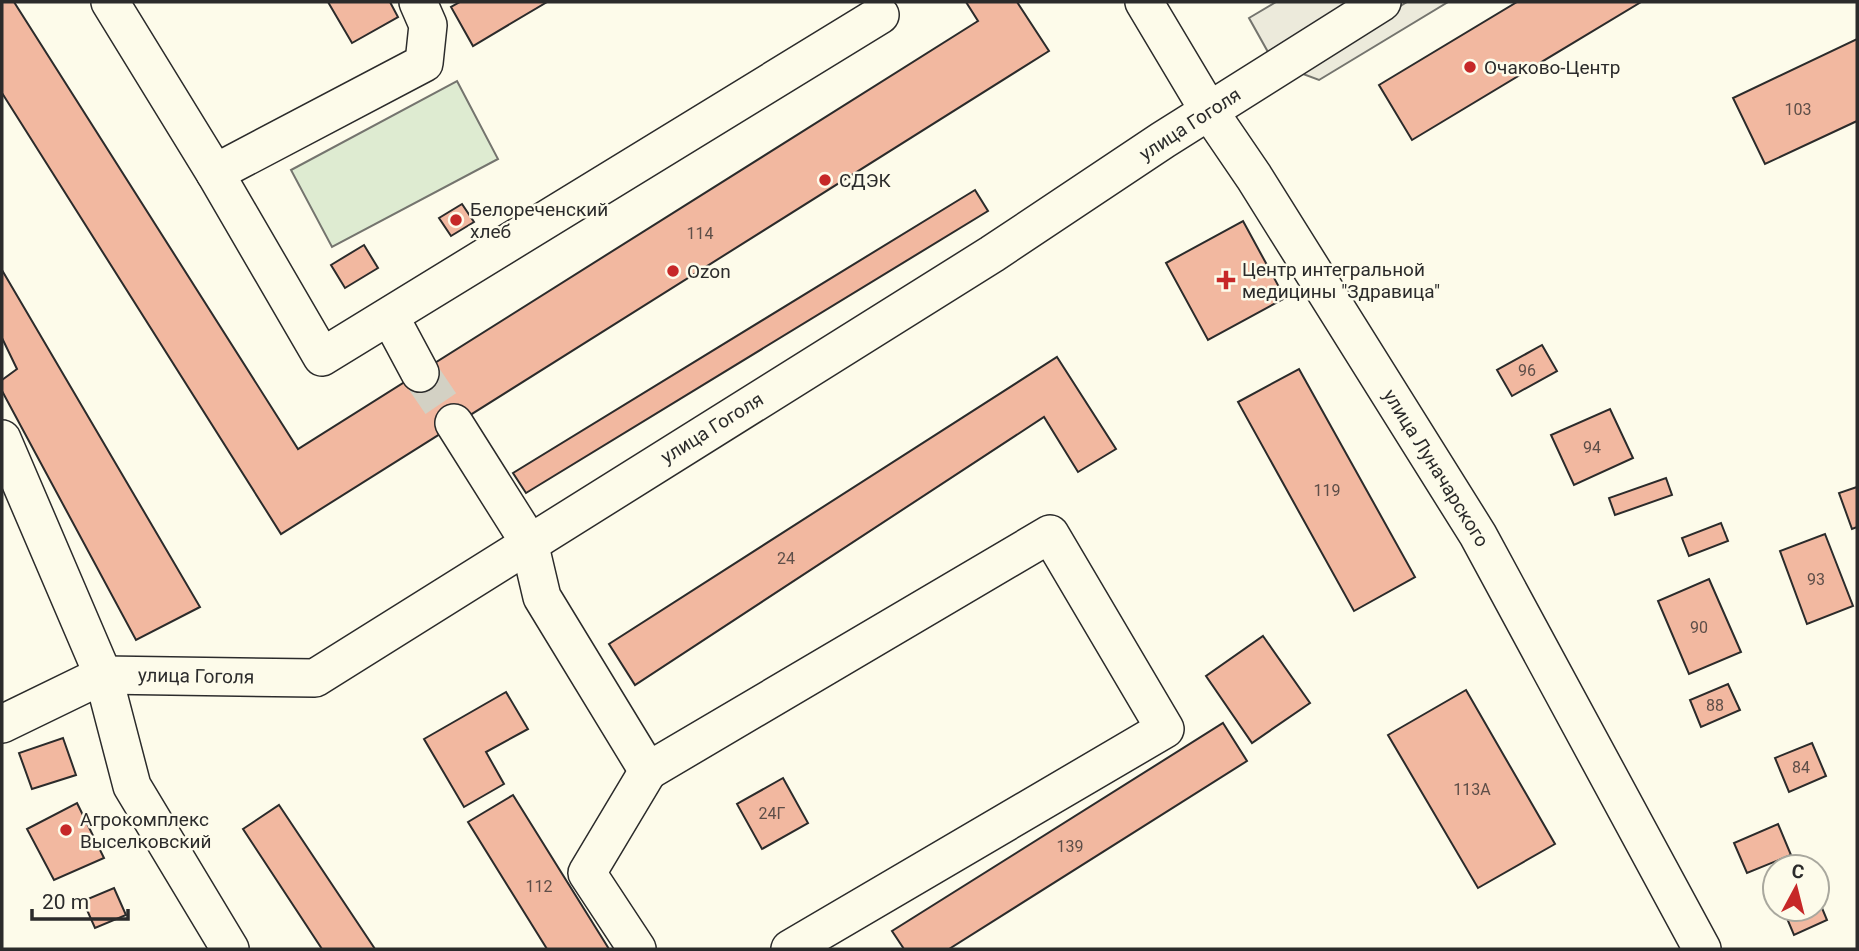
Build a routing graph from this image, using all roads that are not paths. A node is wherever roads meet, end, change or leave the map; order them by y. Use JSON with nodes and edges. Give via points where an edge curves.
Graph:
{"nodes":[{"id":1,"x":110,"y":2,"type":"edge"},
{"id":2,"x":418,"y":2,"type":"edge"},
{"id":3,"x":1144,"y":2,"type":"edge"},
{"id":4,"x":1382,"y":2,"type":"edge"},
{"id":5,"x":884,"y":6,"type":"edge"},
{"id":6,"x":1209,"y":111,"type":"junction"},
{"id":7,"x":215,"y":173,"type":"junction"},
{"id":8,"x":390,"y":317,"type":"junction"},
{"id":9,"x":420,"y":373,"type":"tunnel mouth"},
{"id":10,"x":454,"y":423,"type":"tunnel mouth"},
{"id":11,"x":2,"y":439,"type":"edge"},
{"id":12,"x":529,"y":542,"type":"junction"},
{"id":13,"x":103,"y":675,"type":"junction"},
{"id":14,"x":2,"y":724,"type":"edge"},
{"id":15,"x":648,"y":771,"type":"junction"},
{"id":16,"x":230,"y":949,"type":"edge"},
{"id":17,"x":637,"y":949,"type":"edge"},
{"id":18,"x":790,"y":949,"type":"edge"},
{"id":19,"x":1702,"y":949,"type":"edge"}],
"edges":[{"from":1,"to":7,"type":"street"},
{"from":2,"to":7,"type":"street","via":[[428,25],[424,63]]},
{"from":3,"to":6,"type":"street","name":"улица Луначарского"},
{"from":4,"to":6,"type":"street","name":"улица Гоголя"},
{"from":5,"to":8,"type":"street"},
{"from":6,"to":12,"type":"street","name":"улица Гоголя","via":[[992,254]]},
{"from":6,"to":19,"type":"street","name":"улица Луначарского","via":[[1478,535]]},
{"from":7,"to":8,"type":"street","via":[[322,357]]},
{"from":8,"to":9,"type":"street"},
{"from":10,"to":12,"type":"street"},
{"from":11,"to":13,"type":"street"},
{"from":12,"to":13,"type":"street","name":"улица Гоголя","via":[[315,678]]},
{"from":12,"to":15,"type":"street","via":[[542,597]]},
{"from":13,"to":14,"type":"street","name":"улица Гоголя"},
{"from":13,"to":16,"type":"street","via":[[132,786]]},
{"from":15,"to":17,"type":"street","via":[[587,873]]},
{"from":15,"to":18,"type":"street","via":[[1050,534],[1165,729]]}]}
